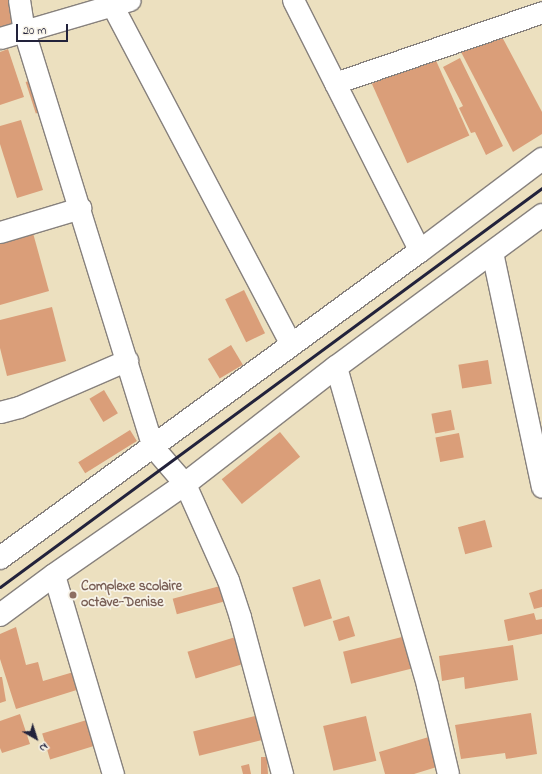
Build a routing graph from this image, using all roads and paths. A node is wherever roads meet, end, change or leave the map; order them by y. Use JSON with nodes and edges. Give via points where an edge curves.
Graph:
{"nodes":[{"id":1,"x":18,"y":0,"type":"edge"},
{"id":2,"x":293,"y":0,"type":"edge"},
{"id":3,"x":121,"y":3,"type":"edge"},
{"id":4,"x":542,"y":12,"type":"edge"},
{"id":5,"x":24,"y":31,"type":"junction"},
{"id":6,"x":0,"y":38,"type":"edge"},
{"id":7,"x":335,"y":84,"type":"junction"},
{"id":8,"x":542,"y":159,"type":"edge"},
{"id":9,"x":80,"y":208,"type":"junction"},
{"id":10,"x":542,"y":215,"type":"edge"},
{"id":11,"x":0,"y":232,"type":"edge"},
{"id":12,"x":420,"y":251,"type":"junction"},
{"id":13,"x":492,"y":252,"type":"junction"},
{"id":14,"x":291,"y":345,"type":"junction"},
{"id":15,"x":127,"y":360,"type":"junction"},
{"id":16,"x":336,"y":367,"type":"junction"},
{"id":17,"x":0,"y":412,"type":"edge"},
{"id":18,"x":154,"y":447,"type":"junction"},
{"id":19,"x":185,"y":484,"type":"junction"},
{"id":20,"x":542,"y":487,"type":"edge"},
{"id":21,"x":0,"y":558,"type":"edge"},
{"id":22,"x":54,"y":575,"type":"junction"},
{"id":23,"x":0,"y":615,"type":"edge"},
{"id":24,"x":113,"y":774,"type":"edge"},
{"id":25,"x":282,"y":774,"type":"edge"},
{"id":26,"x":448,"y":774,"type":"edge"}],
"edges":[{"from":1,"to":5,"type":"street"},
{"from":2,"to":7,"type":"street"},
{"from":3,"to":5,"type":"street"},
{"from":3,"to":14,"type":"street"},
{"from":4,"to":7,"type":"street"},
{"from":5,"to":6,"type":"street"},
{"from":5,"to":9,"type":"street"},
{"from":7,"to":12,"type":"street"},
{"from":8,"to":12,"type":"main road"},
{"from":9,"to":11,"type":"street"},
{"from":9,"to":15,"type":"street"},
{"from":10,"to":13,"type":"main road"},
{"from":12,"to":14,"type":"main road"},
{"from":13,"to":16,"type":"main road"},
{"from":13,"to":20,"type":"street"},
{"from":14,"to":18,"type":"main road"},
{"from":15,"to":17,"type":"street","via":[[19,408]]},
{"from":15,"to":18,"type":"street"},
{"from":16,"to":19,"type":"main road"},
{"from":16,"to":26,"type":"street","via":[[427,685]]},
{"from":18,"to":19,"type":"street"},
{"from":18,"to":21,"type":"main road"},
{"from":19,"to":22,"type":"main road"},
{"from":19,"to":25,"type":"street","via":[[228,580]]},
{"from":22,"to":23,"type":"main road"},
{"from":22,"to":24,"type":"street"}]}
